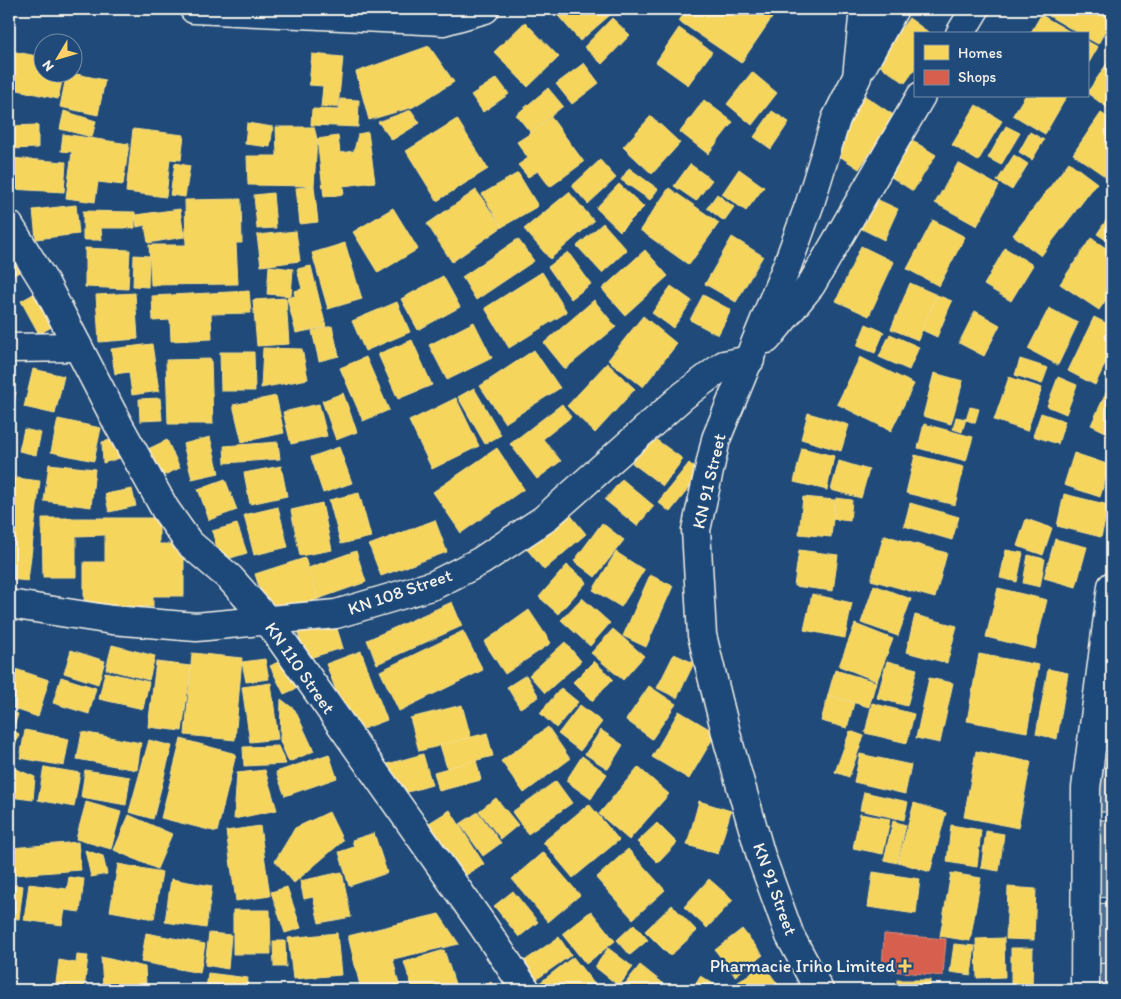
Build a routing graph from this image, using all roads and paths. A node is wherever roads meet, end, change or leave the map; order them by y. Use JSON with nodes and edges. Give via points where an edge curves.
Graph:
{"nodes":[{"id":1,"x":194,"y":9,"type":"edge"},
{"id":2,"x":485,"y":9,"type":"edge"},
{"id":3,"x":864,"y":9,"type":"edge"},
{"id":4,"x":894,"y":9,"type":"edge"},
{"id":5,"x":975,"y":9,"type":"edge"},
{"id":6,"x":961,"y":32,"type":"edge"},
{"id":7,"x":857,"y":77,"type":"junction"},
{"id":8,"x":920,"y":98,"type":"edge"},
{"id":9,"x":9,"y":225,"type":"edge"},
{"id":10,"x":78,"y":347,"type":"junction"},
{"id":11,"x":9,"y":348,"type":"edge"},
{"id":12,"x":750,"y":360,"type":"junction"},
{"id":13,"x":1112,"y":586,"type":"edge"},
{"id":14,"x":9,"y":604,"type":"edge"},
{"id":15,"x":268,"y":622,"type":"junction"},
{"id":16,"x":526,"y":990,"type":"edge"},
{"id":17,"x":819,"y":990,"type":"edge"},
{"id":18,"x":1084,"y":990,"type":"edge"}],
"edges":[{"from":1,"to":2,"type":"street","via":[[443,21]]},
{"from":3,"to":7,"type":"street","name":"KN 91 Street"},
{"from":4,"to":7,"type":"street"},
{"from":5,"to":6,"type":"street"},
{"from":7,"to":12,"type":"street","name":"KN 91 Street","via":[[836,119],[810,203]]},
{"from":8,"to":12,"type":"street","via":[[811,285]]},
{"from":9,"to":10,"type":"street","name":"KN 110 Street","via":[[45,283]]},
{"from":10,"to":11,"type":"street"},
{"from":10,"to":15,"type":"street","name":"KN 110 Street","via":[[170,516],[189,543],[230,578]]},
{"from":12,"to":15,"type":"street","name":"KN 108 Street","via":[[724,365],[683,396],[543,520],[481,561],[434,585],[336,614]]},
{"from":12,"to":17,"type":"street","name":"KN 91 Street","via":[[716,439],[696,530],[702,635],[761,856],[790,936]]},
{"from":13,"to":18,"type":"street","via":[[1086,788]]},
{"from":14,"to":15,"type":"street","name":"KN 108 Street","via":[[112,620],[196,627]]},
{"from":15,"to":16,"type":"street","name":"KN 110 Street"}]}
